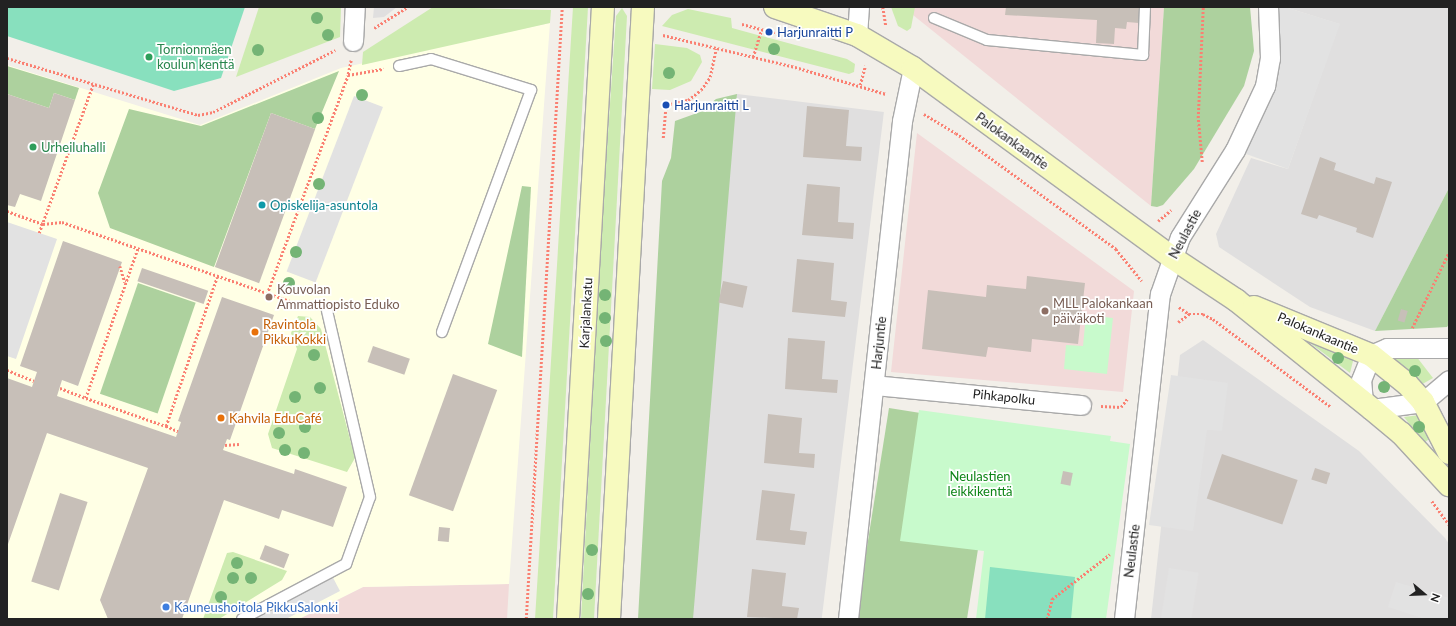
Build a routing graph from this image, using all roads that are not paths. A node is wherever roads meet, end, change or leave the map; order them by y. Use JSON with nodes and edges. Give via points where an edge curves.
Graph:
{"nodes":[{"id":1,"x":354,"y":7,"type":"edge"},
{"id":2,"x":603,"y":7,"type":"edge"},
{"id":3,"x":643,"y":7,"type":"edge"},
{"id":4,"x":775,"y":7,"type":"edge"},
{"id":5,"x":859,"y":7,"type":"edge"},
{"id":6,"x":1146,"y":7,"type":"edge"},
{"id":7,"x":1268,"y":7,"type":"edge"},
{"id":8,"x":934,"y":18,"type":"dead end"},
{"id":9,"x":857,"y":35,"type":"junction"},
{"id":10,"x":352,"y":41,"type":"road end"},
{"id":11,"x":400,"y":66,"type":"road end"},
{"id":12,"x":913,"y":68,"type":"junction"},
{"id":13,"x":1170,"y":257,"type":"junction"},
{"id":14,"x":1236,"y":300,"type":"junction"},
{"id":15,"x":327,"y":312,"type":"dead end"},
{"id":16,"x":442,"y":332,"type":"dead end"},
{"id":17,"x":1449,"y":348,"type":"edge"},
{"id":18,"x":1371,"y":355,"type":"junction"},
{"id":19,"x":1449,"y":380,"type":"edge"},
{"id":20,"x":874,"y":385,"type":"junction"},
{"id":21,"x":1423,"y":402,"type":"junction"},
{"id":22,"x":1081,"y":405,"type":"road end"},
{"id":23,"x":1368,"y":405,"type":"junction"},
{"id":24,"x":1449,"y":453,"type":"edge"},
{"id":25,"x":1449,"y":485,"type":"edge"},
{"id":26,"x":242,"y":619,"type":"edge"},
{"id":27,"x":568,"y":619,"type":"edge"},
{"id":28,"x":609,"y":619,"type":"edge"},
{"id":29,"x":848,"y":619,"type":"edge"},
{"id":30,"x":1124,"y":619,"type":"edge"}],
"edges":[{"from":1,"to":10,"type":"street"},
{"from":2,"to":27,"type":"main road","name":"Karjalankatu"},
{"from":3,"to":28,"type":"main road"},
{"from":4,"to":9,"type":"main road","name":"Palokankaantie"},
{"from":5,"to":9,"type":"street"},
{"from":6,"to":8,"type":"lane","via":[[1143,55],[987,40]]},
{"from":7,"to":13,"type":"street","name":"Neulastie","via":[[1270,58],[1265,86],[1245,130]]},
{"from":9,"to":12,"type":"main road","name":"Palokankaantie"},
{"from":11,"to":16,"type":"lane","via":[[431,59],[531,90]]},
{"from":12,"to":13,"type":"main road","name":"Palokankaantie"},
{"from":12,"to":20,"type":"street","name":"Harjuntie","via":[[902,121]]},
{"from":13,"to":14,"type":"main road","name":"Palokankaantie"},
{"from":13,"to":30,"type":"street","name":"Neulastie","via":[[1160,294]]},
{"from":14,"to":18,"type":"main road","name":"Palokankaantie"},
{"from":14,"to":23,"type":"main road","name":"Palokankaantie"},
{"from":15,"to":26,"type":"lane","via":[[370,497],[346,564]]},
{"from":17,"to":18,"type":"street","name":"Palokankaantie","via":[[1387,348]]},
{"from":18,"to":21,"type":"main road","via":[[1407,384]]},
{"from":18,"to":23,"type":"street","via":[[1361,380]]},
{"from":19,"to":21,"type":"street"},
{"from":20,"to":22,"type":"street","name":"Pihkapolku"},
{"from":20,"to":29,"type":"street","name":"Harjuntie"},
{"from":21,"to":23,"type":"street"},
{"from":21,"to":24,"type":"main road"},
{"from":23,"to":25,"type":"main road","name":"Palokankaantie","via":[[1400,433]]}]}
